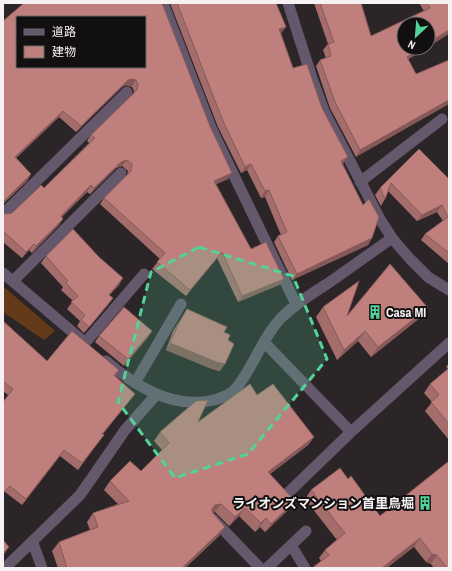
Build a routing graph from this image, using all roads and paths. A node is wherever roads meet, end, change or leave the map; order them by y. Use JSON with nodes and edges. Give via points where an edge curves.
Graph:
{"nodes":[{"id":1,"x":163,"y":3,"type":"edge"},
{"id":2,"x":288,"y":3,"type":"edge"},
{"id":3,"x":127,"y":92,"type":"edge"},
{"id":4,"x":442,"y":119,"type":"dead end"},
{"id":5,"x":121,"y":173,"type":"edge"},
{"id":6,"x":360,"y":182,"type":"junction"},
{"id":7,"x":3,"y":214,"type":"edge"},
{"id":8,"x":392,"y":238,"type":"junction"},
{"id":9,"x":3,"y":273,"type":"edge"},
{"id":10,"x":144,"y":274,"type":"dead end"},
{"id":11,"x":13,"y":281,"type":"junction"},
{"id":12,"x":449,"y":290,"type":"edge"},
{"id":13,"x":181,"y":304,"type":"dead end"},
{"id":14,"x":296,"y":304,"type":"junction"},
{"id":15,"x":264,"y":342,"type":"junction"},
{"id":16,"x":85,"y":343,"type":"junction"},
{"id":17,"x":449,"y":343,"type":"edge"},
{"id":18,"x":135,"y":383,"type":"junction"},
{"id":19,"x":156,"y":395,"type":"junction"},
{"id":20,"x":351,"y":432,"type":"junction"},
{"id":21,"x":289,"y":492,"type":"edge"},
{"id":22,"x":212,"y":519,"type":"edge"},
{"id":23,"x":306,"y":531,"type":"dead end"},
{"id":24,"x":33,"y":543,"type":"junction"},
{"id":25,"x":291,"y":545,"type":"junction"},
{"id":26,"x":5,"y":568,"type":"edge"},
{"id":27,"x":42,"y":568,"type":"edge"},
{"id":28,"x":260,"y":568,"type":"edge"},
{"id":29,"x":267,"y":568,"type":"edge"},
{"id":30,"x":305,"y":568,"type":"edge"}],
"edges":[{"from":1,"to":14,"type":"street","via":[[212,130]]},
{"from":2,"to":6,"type":"street","via":[[324,111]]},
{"from":3,"to":7,"type":"street"},
{"from":4,"to":6,"type":"street"},
{"from":5,"to":11,"type":"street"},
{"from":6,"to":8,"type":"street"},
{"from":8,"to":12,"type":"street","via":[[428,277]]},
{"from":8,"to":14,"type":"street"},
{"from":9,"to":11,"type":"street"},
{"from":10,"to":16,"type":"street"},
{"from":11,"to":16,"type":"street"},
{"from":13,"to":18,"type":"street"},
{"from":14,"to":15,"type":"street","via":[[281,318]]},
{"from":15,"to":19,"type":"street","via":[[237,388],[227,396],[198,403]]},
{"from":15,"to":20,"type":"street"},
{"from":16,"to":18,"type":"street"},
{"from":17,"to":20,"type":"street"},
{"from":18,"to":19,"type":"street"},
{"from":19,"to":24,"type":"street","via":[[125,430],[80,496]]},
{"from":20,"to":21,"type":"street"},
{"from":22,"to":28,"type":"street"},
{"from":23,"to":25,"type":"street"},
{"from":24,"to":26,"type":"street"},
{"from":24,"to":27,"type":"street"},
{"from":25,"to":29,"type":"street"},
{"from":25,"to":30,"type":"street"}]}
